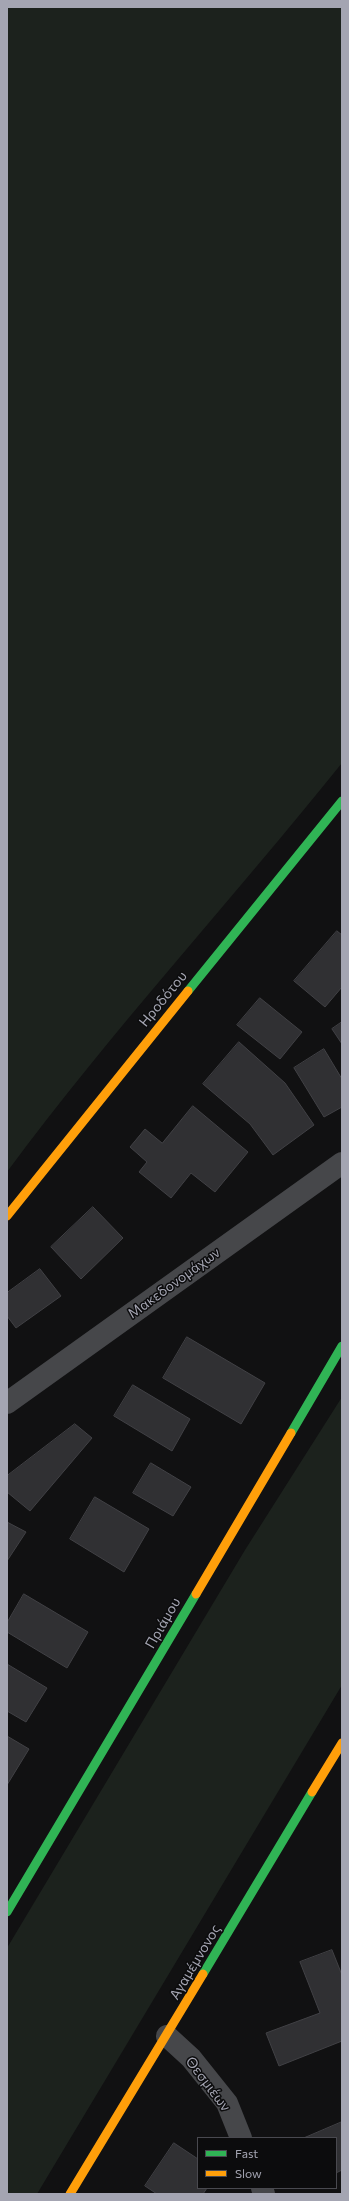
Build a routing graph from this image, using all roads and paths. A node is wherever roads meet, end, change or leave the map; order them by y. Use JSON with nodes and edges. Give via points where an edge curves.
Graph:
{"nodes":[{"id":1,"x":342,"y":801,"type":"edge"},
{"id":2,"x":342,"y":1163,"type":"edge"},
{"id":3,"x":7,"y":1216,"type":"edge"},
{"id":4,"x":342,"y":1346,"type":"edge"},
{"id":5,"x":7,"y":1403,"type":"edge"},
{"id":6,"x":342,"y":1743,"type":"edge"},
{"id":7,"x":7,"y":1912,"type":"edge"},
{"id":8,"x":166,"y":2036,"type":"junction"},
{"id":9,"x":241,"y":2137,"type":"edge"},
{"id":10,"x":70,"y":2194,"type":"edge"}],
"edges":[{"from":1,"to":3,"type":"street","name":"Ηροδότου"},
{"from":2,"to":5,"type":"street","name":"Μακεδονομάχων"},
{"from":4,"to":7,"type":"street","name":"Πριάμου"},
{"from":6,"to":8,"type":"street","name":"Αγαμέμνονος"},
{"from":8,"to":9,"type":"street","name":"Θεσμιέων","via":[[191,2058],[227,2103]]},
{"from":8,"to":10,"type":"street","name":"Αγαμέμνονος"}]}
